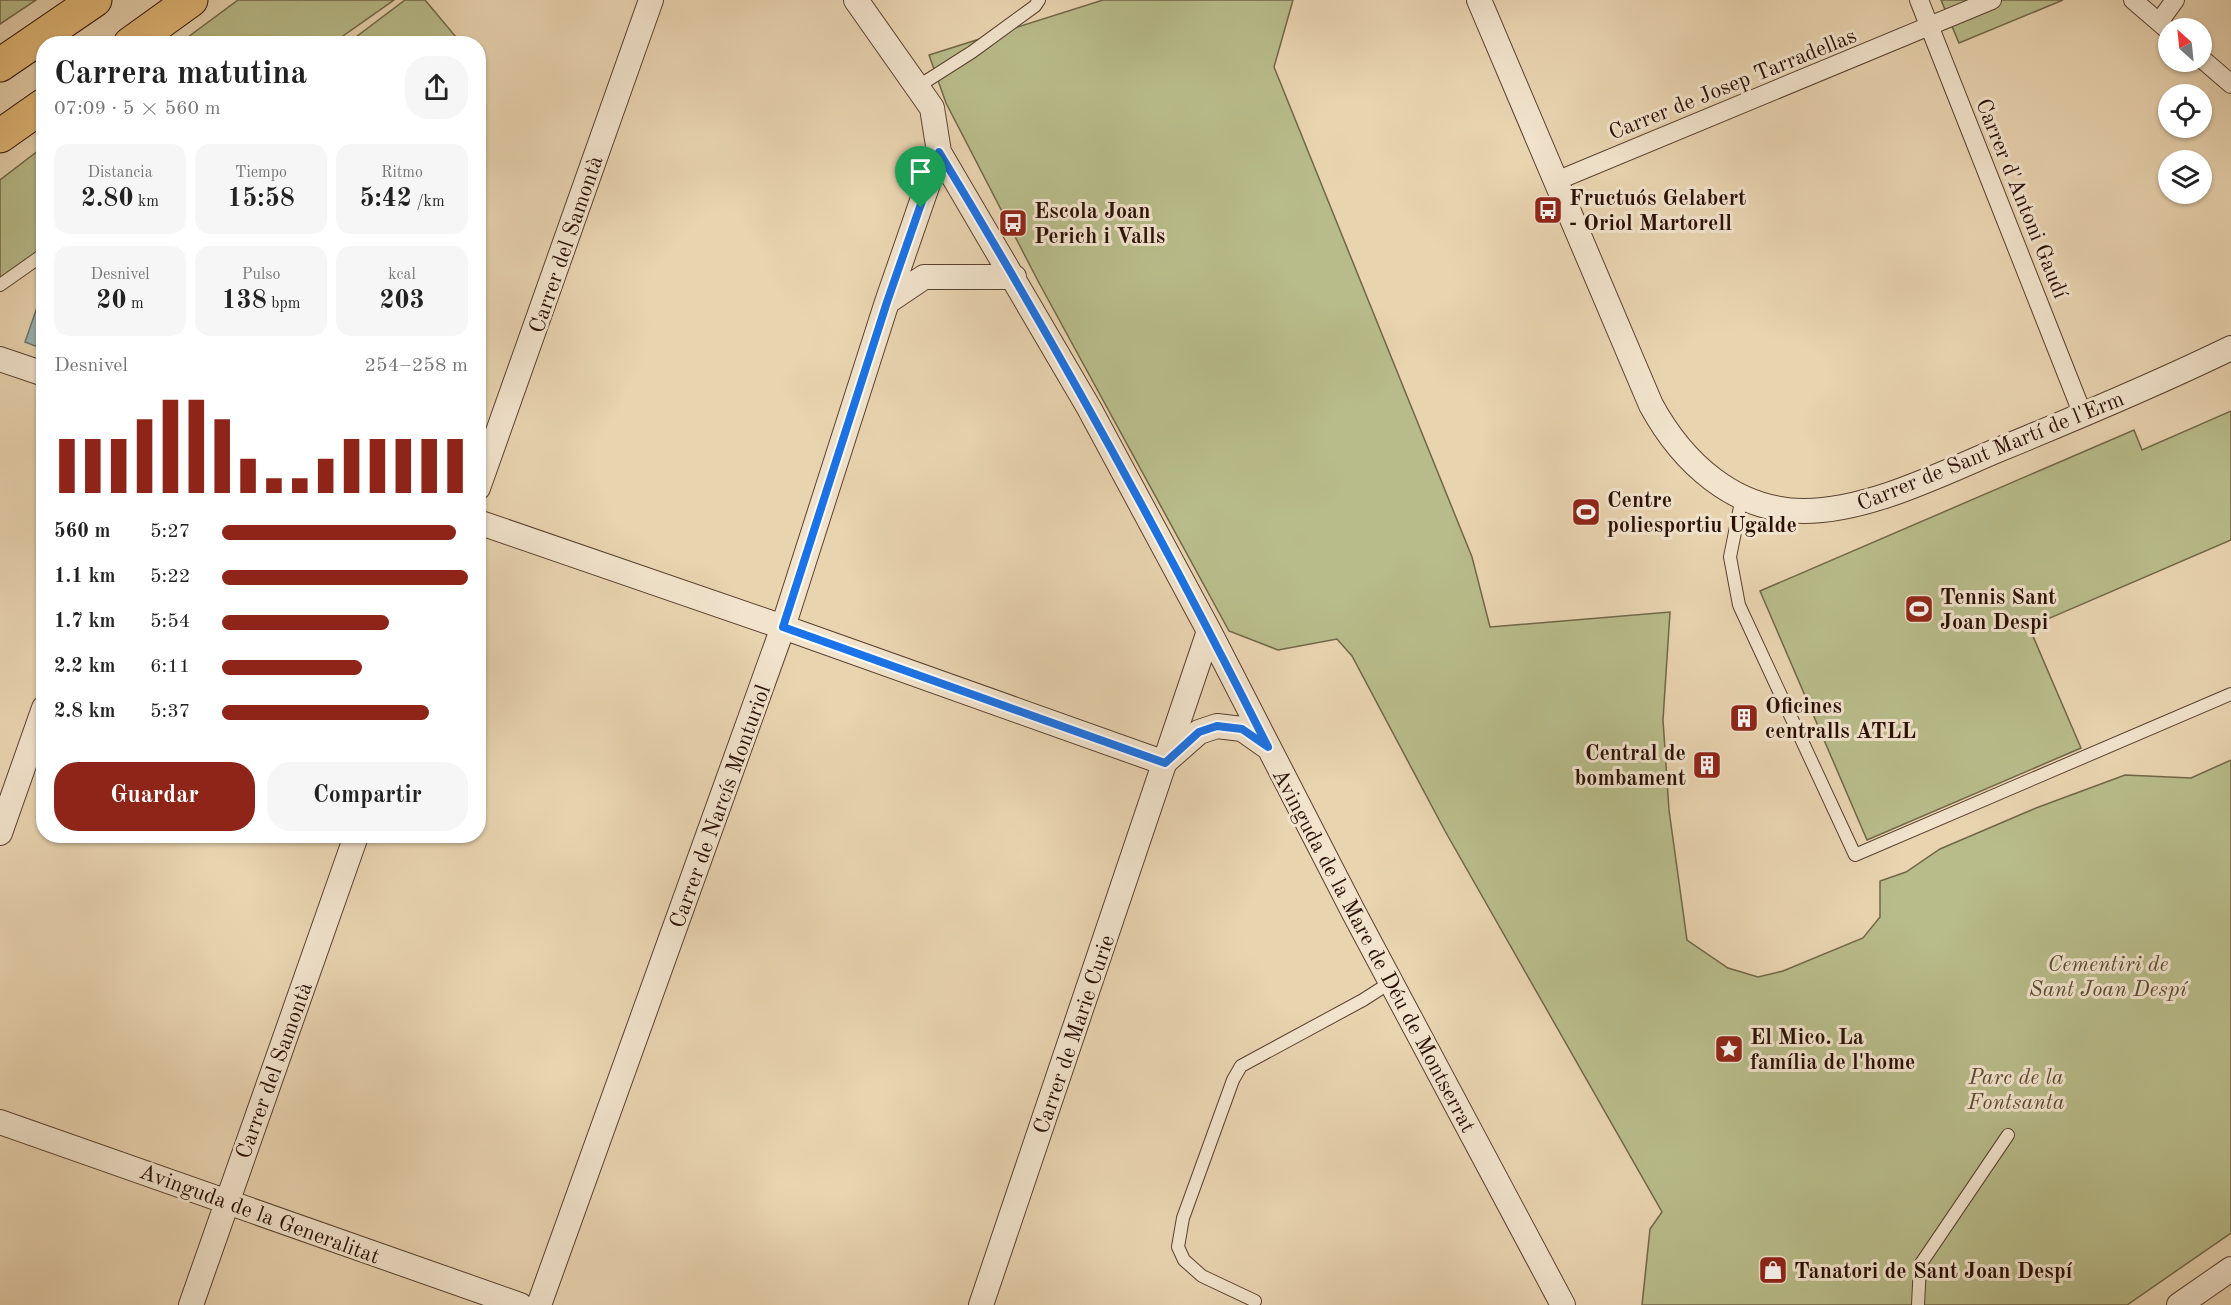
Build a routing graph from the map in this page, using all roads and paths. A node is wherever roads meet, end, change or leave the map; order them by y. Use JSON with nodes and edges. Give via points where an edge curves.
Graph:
{"nodes":[{"id":1,"x":95,"y":0,"type":"edge"},
{"id":2,"x":191,"y":0,"type":"edge"},
{"id":3,"x":651,"y":0,"type":"edge"},
{"id":4,"x":856,"y":0,"type":"edge"},
{"id":5,"x":1039,"y":0,"type":"edge"},
{"id":6,"x":1479,"y":0,"type":"edge"},
{"id":7,"x":1919,"y":0,"type":"edge"},
{"id":8,"x":1992,"y":0,"type":"edge"},
{"id":9,"x":2133,"y":0,"type":"edge"},
{"id":10,"x":2175,"y":0,"type":"edge"},
{"id":11,"x":2167,"y":18,"type":"edge"},
{"id":12,"x":2158,"y":21,"type":"edge"},
{"id":13,"x":1930,"y":27,"type":"junction"},
{"id":14,"x":42,"y":36,"type":"edge"},
{"id":15,"x":141,"y":36,"type":"edge"},
{"id":16,"x":36,"y":40,"type":"edge"},
{"id":17,"x":0,"y":65,"type":"edge"},
{"id":18,"x":2212,"y":68,"type":"edge"},
{"id":19,"x":2231,"y":84,"type":"edge"},
{"id":20,"x":917,"y":87,"type":"junction"},
{"id":21,"x":36,"y":111,"type":"edge"},
{"id":22,"x":0,"y":136,"type":"edge"},
{"id":23,"x":939,"y":152,"type":"junction"},
{"id":24,"x":1556,"y":181,"type":"junction"},
{"id":25,"x":36,"y":260,"type":"edge"},
{"id":26,"x":1014,"y":277,"type":"junction"},
{"id":27,"x":0,"y":285,"type":"edge"},
{"id":28,"x":887,"y":302,"type":"junction"},
{"id":29,"x":2231,"y":348,"type":"edge"},
{"id":30,"x":0,"y":359,"type":"edge"},
{"id":31,"x":36,"y":371,"type":"edge"},
{"id":32,"x":2083,"y":415,"type":"junction"},
{"id":33,"x":486,"y":465,"type":"edge"},
{"id":34,"x":1742,"y":497,"type":"junction"},
{"id":35,"x":486,"y":525,"type":"edge"},
{"id":36,"x":783,"y":627,"type":"junction"},
{"id":37,"x":1209,"y":631,"type":"junction"},
{"id":38,"x":2231,"y":694,"type":"edge"},
{"id":39,"x":36,"y":731,"type":"edge"},
{"id":40,"x":1268,"y":747,"type":"junction"},
{"id":41,"x":1165,"y":763,"type":"junction"},
{"id":42,"x":0,"y":833,"type":"edge"},
{"id":43,"x":354,"y":843,"type":"edge"},
{"id":44,"x":1391,"y":982,"type":"junction"},
{"id":45,"x":0,"y":1122,"type":"edge"},
{"id":46,"x":2008,"y":1135,"type":"dead end"},
{"id":47,"x":226,"y":1200,"type":"junction"},
{"id":48,"x":2231,"y":1269,"type":"edge"},
{"id":49,"x":1255,"y":1301,"type":"dead end"},
{"id":50,"x":191,"y":1305,"type":"edge"},
{"id":51,"x":520,"y":1305,"type":"edge"},
{"id":52,"x":539,"y":1305,"type":"edge"},
{"id":53,"x":981,"y":1305,"type":"edge"},
{"id":54,"x":1563,"y":1305,"type":"edge"},
{"id":55,"x":1918,"y":1305,"type":"edge"},
{"id":56,"x":2179,"y":1305,"type":"edge"}],
"edges":[{"from":1,"to":14,"type":"highway"},
{"from":2,"to":15,"type":"highway"},
{"from":3,"to":33,"type":"street","name":"Carrer del Samontà"},
{"from":4,"to":20,"type":"street","name":"Avinguda de la Mare de Déu de Montserrat"},
{"from":5,"to":20,"type":"lane","via":[[972,52]]},
{"from":6,"to":24,"type":"street","name":"Carrer de Sant Martí de l'Erm"},
{"from":7,"to":13,"type":"street","name":"Carrer d'Antoni Gaudí"},
{"from":8,"to":13,"type":"street","name":"Carrer de Josep Tarradellas"},
{"from":9,"to":12,"type":"street"},
{"from":10,"to":11,"type":"street"},
{"from":13,"to":24,"type":"street","name":"Carrer de Josep Tarradellas"},
{"from":13,"to":32,"type":"street","name":"Carrer d'Antoni Gaudí"},
{"from":16,"to":17,"type":"highway"},
{"from":18,"to":19,"type":"street"},
{"from":20,"to":23,"type":"street","name":"Avinguda de la Mare de Déu de Montserrat","via":[[932,108]]},
{"from":21,"to":22,"type":"highway"},
{"from":23,"to":26,"type":"street","name":"Avinguda de la Mare de Déu de Montserrat"},
{"from":23,"to":28,"type":"street","name":"Carrer de Narcís Monturiol"},
{"from":24,"to":34,"type":"street","name":"Carrer de Sant Martí de l'Erm","via":[[1662,427],[1691,462]]},
{"from":25,"to":27,"type":"lane"},
{"from":26,"to":28,"type":"street","via":[[924,277]]},
{"from":26,"to":37,"type":"street","name":"Avinguda de la Mare de Déu de Montserrat"},
{"from":28,"to":36,"type":"street","name":"Carrer de Narcís Monturiol"},
{"from":29,"to":32,"type":"street","name":"Carrer de Sant Martí de l'Erm"},
{"from":30,"to":31,"type":"street"},
{"from":32,"to":34,"type":"street","name":"Carrer de Sant Martí de l'Erm","via":[[1955,468],[1841,509],[1802,511]]},
{"from":34,"to":38,"type":"lane","via":[[1730,557],[1739,605],[1855,855]]},
{"from":35,"to":36,"type":"street"},
{"from":36,"to":41,"type":"street"},
{"from":36,"to":52,"type":"street","name":"Carrer de Narcís Monturiol"},
{"from":37,"to":40,"type":"street","name":"Avinguda de la Mare de Déu de Montserrat"},
{"from":37,"to":41,"type":"street","name":"Carrer de Marie Curie"},
{"from":39,"to":42,"type":"street"},
{"from":40,"to":41,"type":"street","name":"Carrer de Marie Curie","via":[[1242,729],[1217,726],[1199,732]]},
{"from":40,"to":44,"type":"street","name":"Avinguda de la Mare de Déu de Montserrat"},
{"from":41,"to":53,"type":"street","name":"Carrer de Marie Curie"},
{"from":43,"to":47,"type":"street","name":"Carrer del Samontà"},
{"from":44,"to":49,"type":"lane","via":[[1241,1066],[1233,1080],[1183,1218],[1178,1247],[1184,1260],[1202,1276]]},
{"from":44,"to":54,"type":"street","name":"Avinguda de la Mare de Déu de Montserrat"},
{"from":45,"to":47,"type":"street","name":"Avinguda de la Generalitat"},
{"from":46,"to":55,"type":"lane","via":[[1920,1265]]},
{"from":47,"to":50,"type":"street","name":"Carrer del Samontà"},
{"from":47,"to":51,"type":"street","name":"Avinguda de la Generalitat"},
{"from":48,"to":56,"type":"street"}]}
